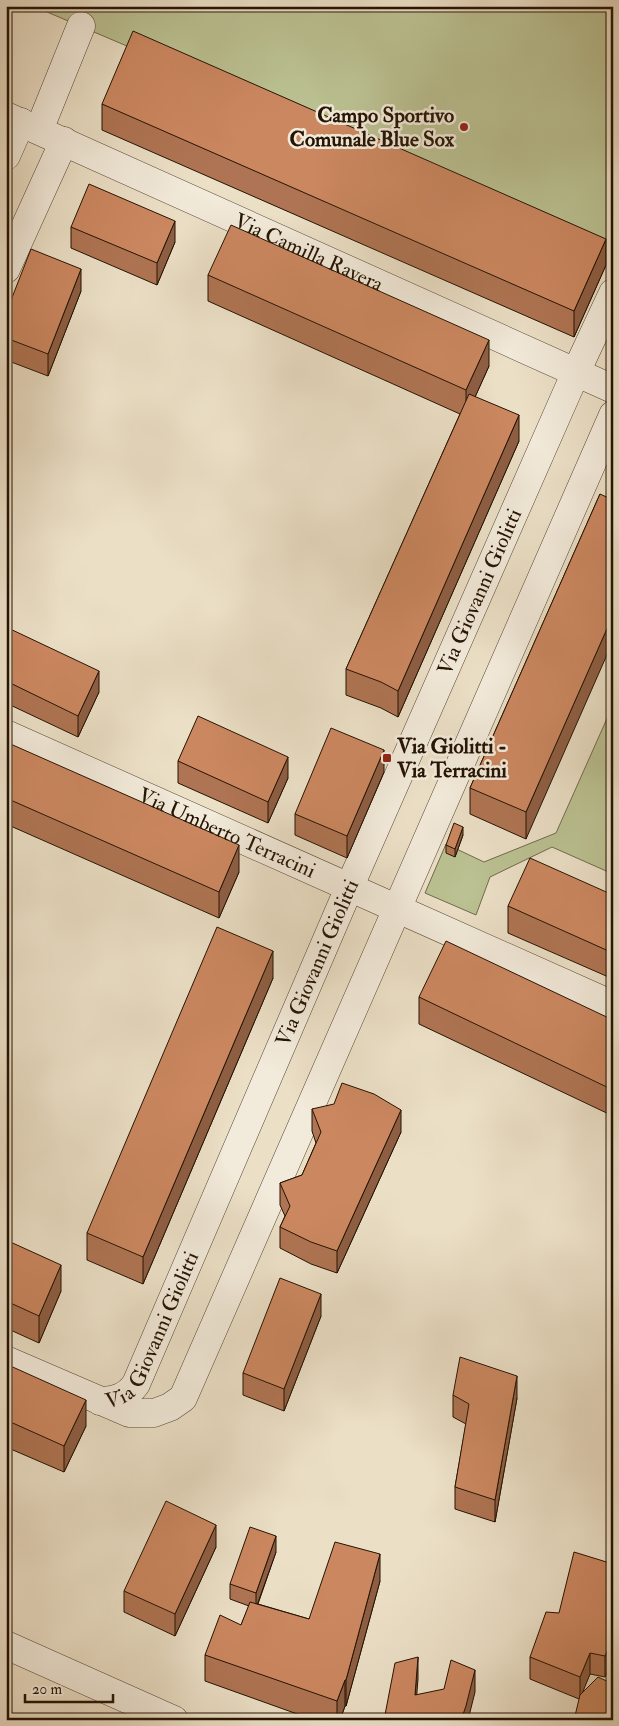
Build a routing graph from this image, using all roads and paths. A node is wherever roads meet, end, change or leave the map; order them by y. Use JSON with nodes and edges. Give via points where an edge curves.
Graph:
{"nodes":[{"id":1,"x":81,"y":26,"type":"dead end"},
{"id":2,"x":22,"y":123,"type":"edge"},
{"id":3,"x":64,"y":141,"type":"junction"},
{"id":4,"x":6,"y":156,"type":"edge"},
{"id":5,"x":6,"y":268,"type":"edge"},
{"id":6,"x":613,"y":293,"type":"edge"},
{"id":7,"x":576,"y":372,"type":"junction"},
{"id":8,"x":613,"y":389,"type":"edge"},
{"id":9,"x":613,"y":415,"type":"edge"},
{"id":10,"x":6,"y":734,"type":"edge"},
{"id":11,"x":349,"y":888,"type":"junction"},
{"id":12,"x":396,"y":909,"type":"junction"},
{"id":13,"x":613,"y":1005,"type":"edge"},
{"id":14,"x":6,"y":1360,"type":"edge"},
{"id":15,"x":100,"y":1401,"type":"junction"},
{"id":16,"x":6,"y":1645,"type":"edge"},
{"id":17,"x":174,"y":1720,"type":"edge"}],
"edges":[{"from":1,"to":2,"type":"street"},
{"from":2,"to":3,"type":"street","name":"Via Camilla Ravera"},
{"from":2,"to":4,"type":"street"},
{"from":3,"to":5,"type":"street"},
{"from":3,"to":7,"type":"street","name":"Via Camilla Ravera"},
{"from":6,"to":7,"type":"street","name":"Via Giovanni Giolitti"},
{"from":7,"to":8,"type":"street","name":"Via Camilla Ravera"},
{"from":7,"to":11,"type":"street","name":"Via Giovanni Giolitti"},
{"from":9,"to":12,"type":"street","name":"Via Giovanni Giolitti"},
{"from":10,"to":11,"type":"street","name":"Via Umberto Terracini"},
{"from":11,"to":12,"type":"street","name":"Via Umberto Terracini"},
{"from":11,"to":15,"type":"street","name":"Via Giovanni Giolitti","via":[[136,1384],[121,1398]]},
{"from":12,"to":13,"type":"street","name":"Via Umberto Terracini"},
{"from":12,"to":15,"type":"street","name":"Via Giovanni Giolitti","via":[[183,1398],[170,1407],[146,1414],[129,1413]]},
{"from":14,"to":15,"type":"street"},
{"from":16,"to":17,"type":"street"}]}
